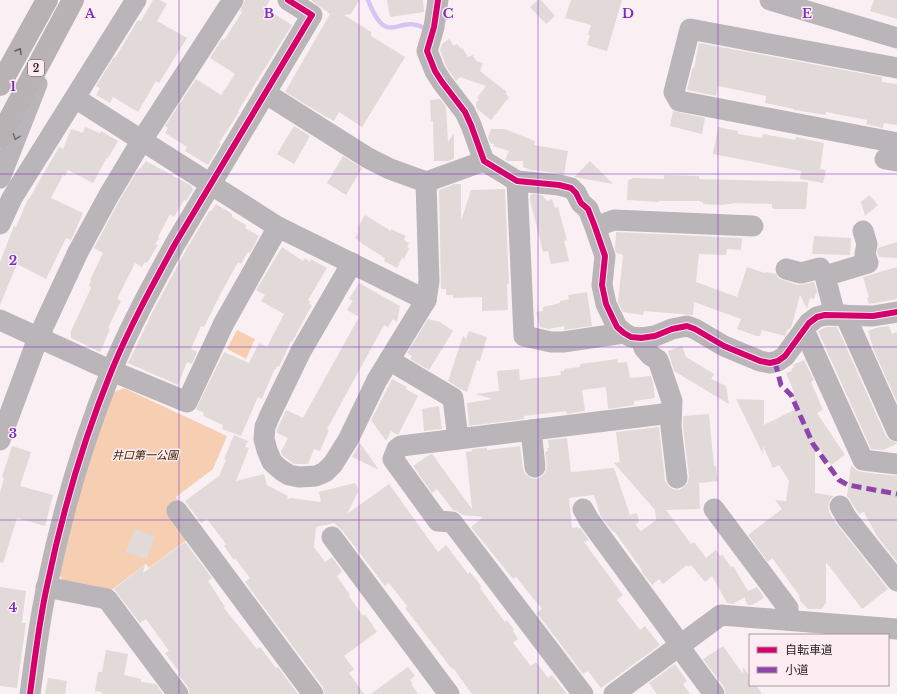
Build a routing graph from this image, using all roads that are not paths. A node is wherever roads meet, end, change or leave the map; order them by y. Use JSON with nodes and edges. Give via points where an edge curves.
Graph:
{"nodes":[{"id":1,"x":47,"y":0,"type":"edge"},
{"id":2,"x":73,"y":0,"type":"edge"},
{"id":3,"x":136,"y":0,"type":"edge"},
{"id":4,"x":233,"y":0,"type":"edge"},
{"id":5,"x":288,"y":0,"type":"edge"},
{"id":6,"x":438,"y":0,"type":"edge"},
{"id":7,"x":770,"y":0,"type":"edge"},
{"id":8,"x":54,"y":35,"type":"junction"},
{"id":9,"x":897,"y":38,"type":"edge"},
{"id":10,"x":897,"y":68,"type":"edge"},
{"id":11,"x":0,"y":85,"type":"edge"},
{"id":12,"x":265,"y":93,"type":"junction"},
{"id":13,"x":74,"y":98,"type":"junction"},
{"id":14,"x":0,"y":137,"type":"edge"},
{"id":15,"x":142,"y":140,"type":"junction"},
{"id":16,"x":893,"y":154,"type":"edge"},
{"id":17,"x":484,"y":161,"type":"junction"},
{"id":18,"x":0,"y":178,"type":"edge"},
{"id":19,"x":517,"y":181,"type":"junction"},
{"id":20,"x":426,"y":182,"type":"junction"},
{"id":21,"x":211,"y":184,"type":"junction"},
{"id":22,"x":0,"y":224,"type":"edge"},
{"id":23,"x":595,"y":226,"type":"junction"},
{"id":24,"x":753,"y":226,"type":"dead end"},
{"id":25,"x":278,"y":227,"type":"junction"},
{"id":26,"x":863,"y":231,"type":"dead end"},
{"id":27,"x":352,"y":263,"type":"junction"},
{"id":28,"x":786,"y":269,"type":"dead end"},
{"id":29,"x":825,"y":276,"type":"junction"},
{"id":30,"x":426,"y":300,"type":"junction"},
{"id":31,"x":897,"y":312,"type":"edge"},
{"id":32,"x":840,"y":315,"type":"junction"},
{"id":33,"x":0,"y":320,"type":"edge"},
{"id":34,"x":804,"y":330,"type":"junction"},
{"id":35,"x":633,"y":336,"type":"junction"},
{"id":36,"x":38,"y":338,"type":"junction"},
{"id":37,"x":388,"y":360,"type":"junction"},
{"id":38,"x":112,"y":371,"type":"junction"},
{"id":39,"x":671,"y":413,"type":"junction"},
{"id":40,"x":531,"y":430,"type":"junction"},
{"id":41,"x":897,"y":431,"type":"edge"},
{"id":42,"x":458,"y":439,"type":"junction"},
{"id":43,"x":0,"y":440,"type":"edge"},
{"id":44,"x":897,"y":464,"type":"edge"},
{"id":45,"x":535,"y":467,"type":"dead end"},
{"id":46,"x":677,"y":478,"type":"dead end"},
{"id":47,"x":840,"y":506,"type":"dead end"},
{"id":48,"x":583,"y":509,"type":"dead end"},
{"id":49,"x":714,"y":509,"type":"dead end"},
{"id":50,"x":177,"y":511,"type":"dead end"},
{"id":51,"x":432,"y":530,"type":"dead end"},
{"id":52,"x":458,"y":530,"type":"junction"},
{"id":53,"x":332,"y":537,"type":"dead end"},
{"id":54,"x":897,"y":581,"type":"edge"},
{"id":55,"x":46,"y":587,"type":"junction"},
{"id":56,"x":787,"y":620,"type":"junction"},
{"id":57,"x":897,"y":629,"type":"edge"},
{"id":58,"x":680,"y":646,"type":"junction"},
{"id":59,"x":30,"y":694,"type":"edge"},
{"id":60,"x":178,"y":694,"type":"edge"},
{"id":61,"x":313,"y":694,"type":"edge"},
{"id":62,"x":449,"y":694,"type":"edge"},
{"id":63,"x":583,"y":694,"type":"edge"},
{"id":64,"x":614,"y":694,"type":"edge"},
{"id":65,"x":714,"y":694,"type":"edge"}],
"edges":[{"from":11,"to":1,"type":"highway","number":"2","one_way":true},
{"from":2,"to":8,"type":"highway","number":"2"},
{"from":3,"to":13,"type":"street"},
{"from":4,"to":15,"type":"street"},
{"from":5,"to":12,"type":"street","via":[[312,15]]},
{"from":6,"to":17,"type":"street","via":[[427,51],[442,82],[465,112]]},
{"from":7,"to":9,"type":"street"},
{"from":8,"to":14,"type":"highway","number":"2"},
{"from":8,"to":18,"type":"street","one_way":true},
{"from":10,"to":16,"type":"street","via":[[690,29],[674,92],[679,101]]},
{"from":12,"to":20,"type":"street","via":[[374,161]]},
{"from":12,"to":21,"type":"street"},
{"from":13,"to":15,"type":"street"},
{"from":13,"to":22,"type":"street","via":[[12,198]]},
{"from":15,"to":21,"type":"street"},
{"from":15,"to":36,"type":"street","via":[[78,252]]},
{"from":17,"to":19,"type":"street"},
{"from":17,"to":20,"type":"street"},
{"from":19,"to":23,"type":"street","via":[[571,188],[588,209]]},
{"from":19,"to":35,"type":"street","via":[[524,336],[551,342]]},
{"from":20,"to":30,"type":"street","via":[[429,281]]},
{"from":21,"to":25,"type":"street"},
{"from":21,"to":38,"type":"street","via":[[155,280]]},
{"from":23,"to":24,"type":"street","via":[[614,220]]},
{"from":23,"to":35,"type":"street","via":[[604,256],[602,284],[606,304],[617,326]]},
{"from":25,"to":27,"type":"street"},
{"from":25,"to":38,"type":"street","via":[[224,323],[187,402]]},
{"from":26,"to":29,"type":"street","via":[[868,263]]},
{"from":27,"to":30,"type":"street"},
{"from":27,"to":37,"type":"street","via":[[301,351],[270,415],[264,439],[272,462],[289,475],[299,477],[316,476],[325,472],[339,458]]},
{"from":28,"to":29,"type":"street","via":[[801,274],[820,268]]},
{"from":29,"to":32,"type":"street"},
{"from":30,"to":37,"type":"street"},
{"from":31,"to":32,"type":"street","via":[[873,316]]},
{"from":32,"to":34,"type":"street","via":[[817,317]]},
{"from":32,"to":41,"type":"street"},
{"from":33,"to":36,"type":"street"},
{"from":34,"to":35,"type":"street","via":[[785,356],[770,363],[731,349],[686,326],[654,336]]},
{"from":34,"to":44,"type":"street","via":[[863,460]]},
{"from":35,"to":39,"type":"street","via":[[658,360],[672,401]]},
{"from":36,"to":38,"type":"street"},
{"from":36,"to":43,"type":"street"},
{"from":37,"to":42,"type":"street","via":[[452,398]]},
{"from":38,"to":55,"type":"street","via":[[78,464]]},
{"from":39,"to":40,"type":"street"},
{"from":39,"to":46,"type":"street"},
{"from":40,"to":42,"type":"street"},
{"from":40,"to":45,"type":"street"},
{"from":42,"to":52,"type":"street","via":[[401,446],[393,459],[438,521],[452,522]]},
{"from":47,"to":54,"type":"street"},
{"from":48,"to":58,"type":"street"},
{"from":49,"to":56,"type":"street","via":[[788,608]]},
{"from":50,"to":61,"type":"street"},
{"from":51,"to":52,"type":"street","via":[[454,533]]},
{"from":52,"to":63,"type":"street"},
{"from":53,"to":62,"type":"street"},
{"from":55,"to":59,"type":"street"},
{"from":55,"to":60,"type":"street","via":[[106,599]]},
{"from":56,"to":57,"type":"street"},
{"from":56,"to":58,"type":"street","via":[[721,615]]},
{"from":58,"to":64,"type":"street"},
{"from":58,"to":65,"type":"street"}]}
